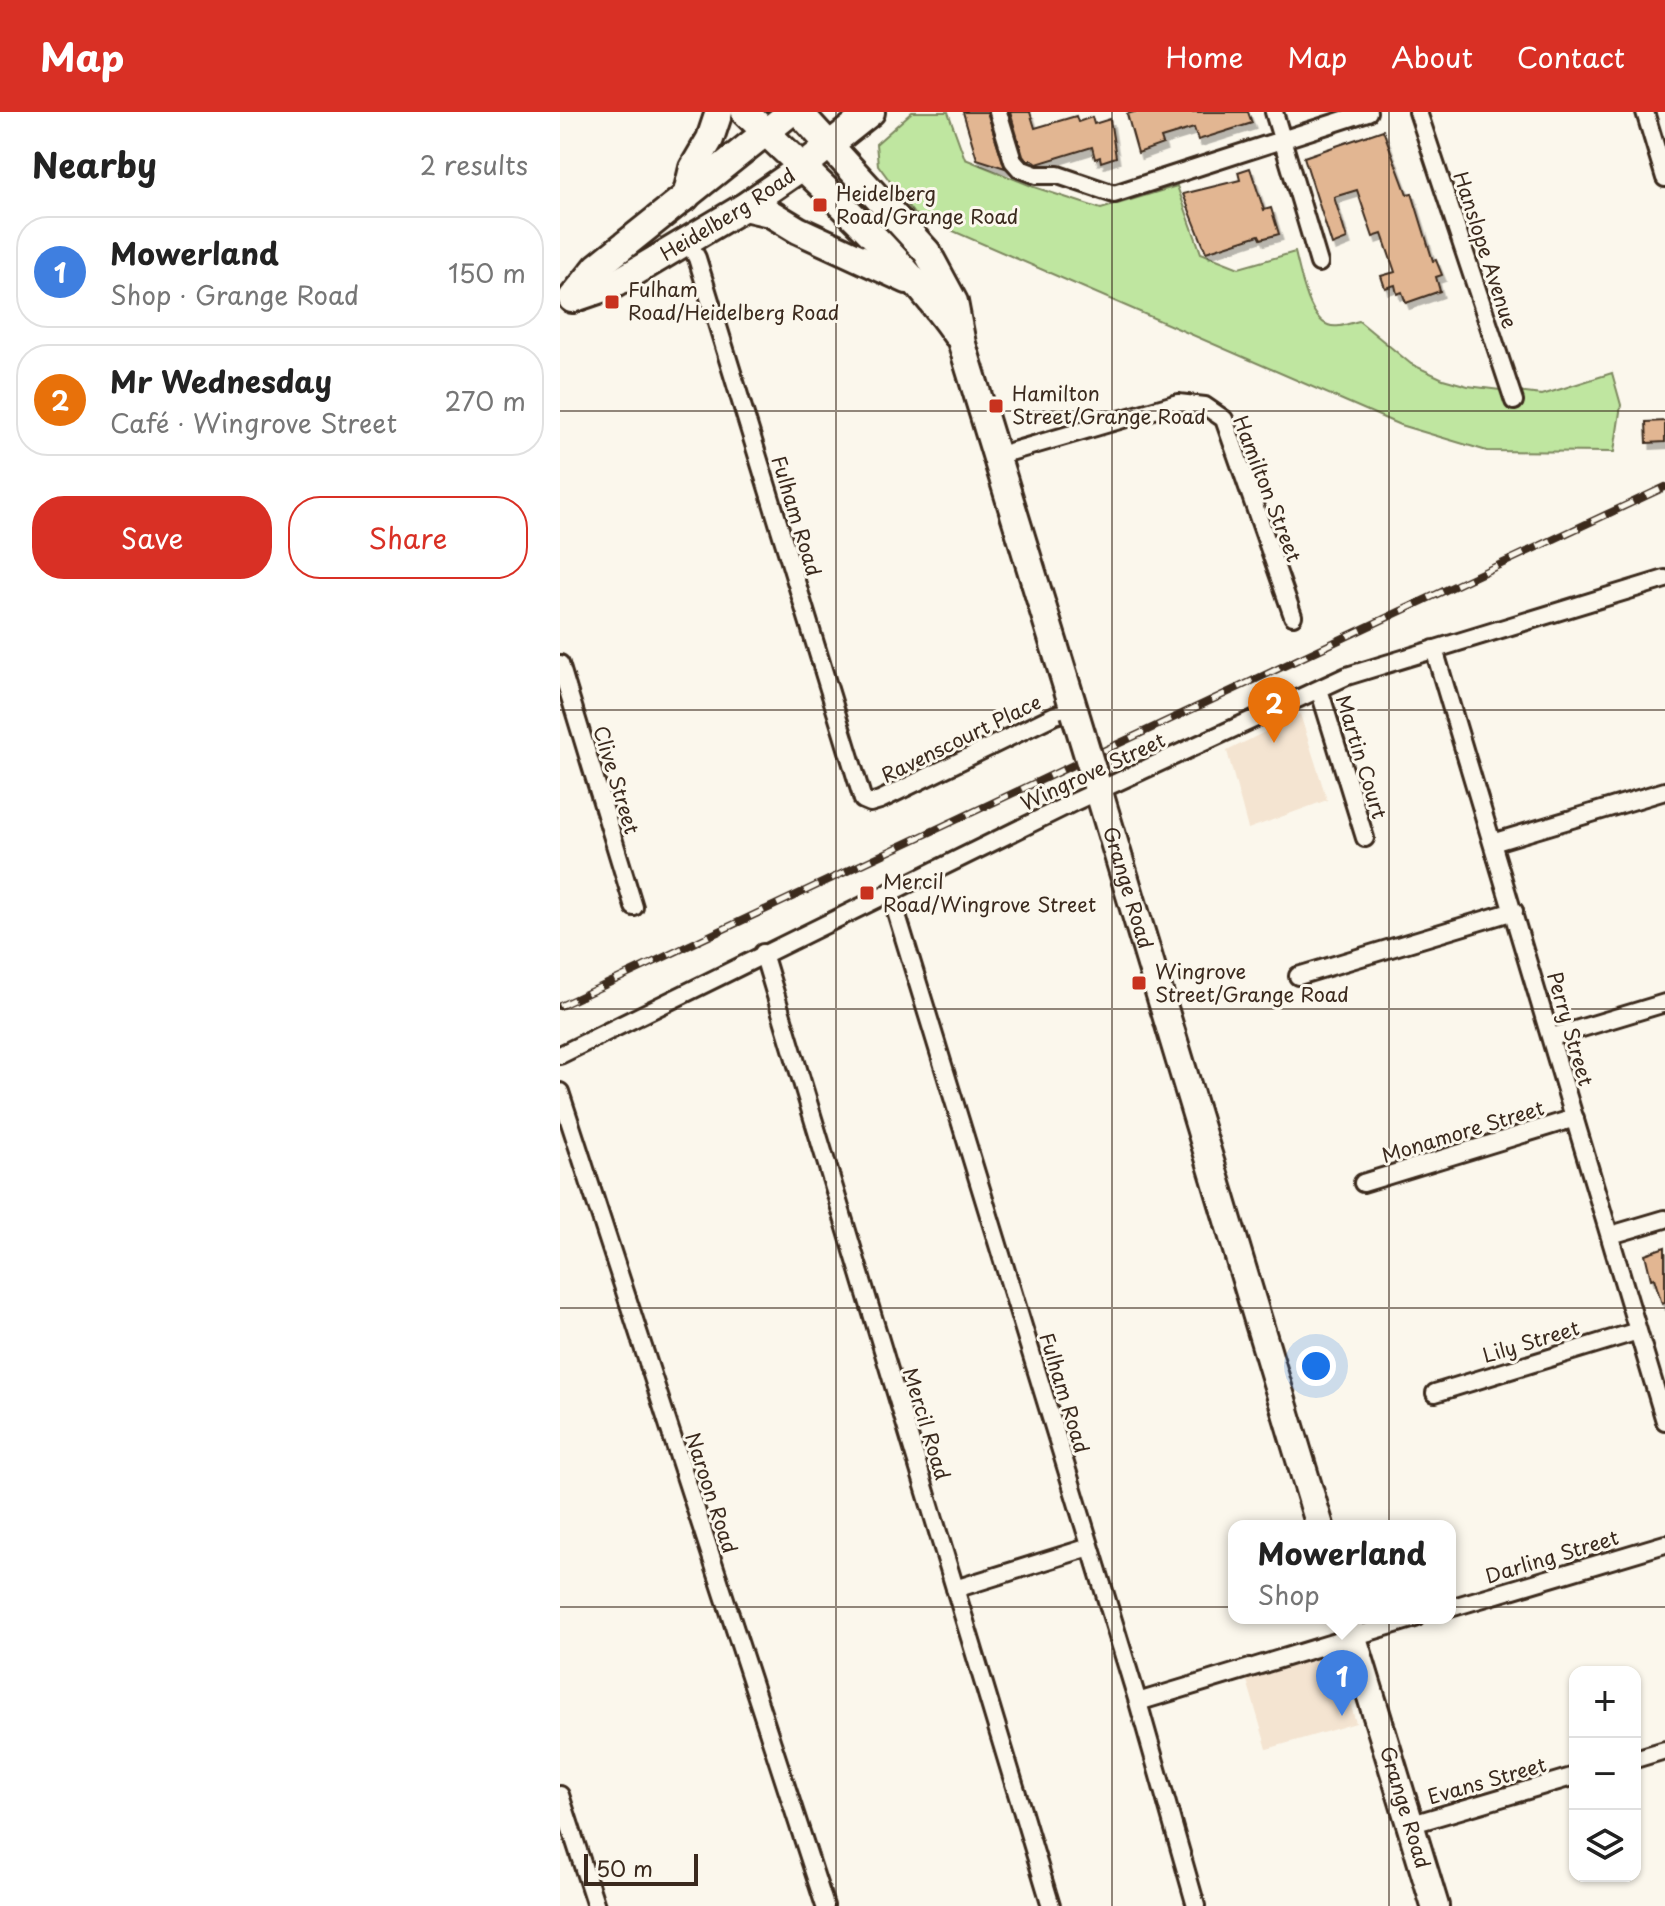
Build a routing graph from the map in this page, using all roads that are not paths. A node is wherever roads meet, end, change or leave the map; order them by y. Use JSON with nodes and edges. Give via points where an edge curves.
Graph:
{"nodes":[{"id":1,"x":719,"y":112,"type":"edge"},
{"id":2,"x":745,"y":112,"type":"edge"},
{"id":3,"x":871,"y":112,"type":"edge"},
{"id":4,"x":998,"y":112,"type":"edge"},
{"id":5,"x":1274,"y":112,"type":"edge"},
{"id":6,"x":1368,"y":112,"type":"edge"},
{"id":7,"x":1418,"y":112,"type":"edge"},
{"id":8,"x":1645,"y":112,"type":"edge"},
{"id":9,"x":809,"y":116,"type":"edge"},
{"id":10,"x":766,"y":133,"type":"junction"},
{"id":11,"x":1282,"y":140,"type":"junction"},
{"id":12,"x":830,"y":146,"type":"junction"},
{"id":13,"x":802,"y":167,"type":"junction"},
{"id":14,"x":1665,"y":178,"type":"edge"},
{"id":15,"x":686,"y":197,"type":"junction"},
{"id":16,"x":744,"y":207,"type":"junction"},
{"id":17,"x":688,"y":241,"type":"junction"},
{"id":18,"x":1319,"y":263,"type":"dead end"},
{"id":19,"x":921,"y":287,"type":"junction"},
{"id":20,"x":566,"y":303,"type":"edge"},
{"id":21,"x":962,"y":344,"type":"junction"},
{"id":22,"x":1514,"y":401,"type":"dead end"},
{"id":23,"x":996,"y":456,"type":"junction"},
{"id":24,"x":1665,"y":579,"type":"edge"},
{"id":25,"x":1293,"y":616,"type":"dead end"},
{"id":26,"x":1434,"y":649,"type":"junction"},
{"id":27,"x":560,"y":664,"type":"edge"},
{"id":28,"x":1319,"y":689,"type":"junction"},
{"id":29,"x":1074,"y":712,"type":"junction"},
{"id":30,"x":1096,"y":780,"type":"junction"},
{"id":31,"x":1665,"y":791,"type":"edge"},
{"id":32,"x":866,"y":802,"type":"joint"},
{"id":33,"x":1365,"y":838,"type":"dead end"},
{"id":34,"x":1492,"y":843,"type":"junction"},
{"id":35,"x":890,"y":892,"type":"junction"},
{"id":36,"x":634,"y":907,"type":"dead end"},
{"id":37,"x":1514,"y":911,"type":"junction"},
{"id":38,"x":763,"y":953,"type":"junction"},
{"id":39,"x":1298,"y":976,"type":"dead end"},
{"id":40,"x":1665,"y":1003,"type":"edge"},
{"id":41,"x":1552,"y":1037,"type":"junction"},
{"id":42,"x":560,"y":1055,"type":"edge"},
{"id":43,"x":560,"y":1092,"type":"edge"},
{"id":44,"x":1575,"y":1118,"type":"junction"},
{"id":45,"x":1363,"y":1183,"type":"dead end"},
{"id":46,"x":1665,"y":1219,"type":"edge"},
{"id":47,"x":1611,"y":1235,"type":"junction"},
{"id":48,"x":1638,"y":1331,"type":"junction"},
{"id":49,"x":1435,"y":1393,"type":"dead end"},
{"id":50,"x":1665,"y":1421,"type":"edge"},
{"id":51,"x":1318,"y":1520,"type":"edge"},
{"id":52,"x":1665,"y":1544,"type":"edge"},
{"id":53,"x":1090,"y":1547,"type":"junction"},
{"id":54,"x":955,"y":1589,"type":"junction"},
{"id":55,"x":1456,"y":1606,"type":"edge"},
{"id":56,"x":1372,"y":1624,"type":"edge"},
{"id":57,"x":1350,"y":1627,"type":"edge"},
{"id":58,"x":1138,"y":1702,"type":"junction"},
{"id":59,"x":1665,"y":1750,"type":"edge"},
{"id":60,"x":1641,"y":1757,"type":"edge"},
{"id":61,"x":1569,"y":1778,"type":"edge"},
{"id":62,"x":560,"y":1795,"type":"edge"},
{"id":63,"x":1409,"y":1825,"type":"junction"},
{"id":64,"x":596,"y":1906,"type":"edge"},
{"id":65,"x":825,"y":1906,"type":"edge"},
{"id":66,"x":1051,"y":1906,"type":"edge"},
{"id":67,"x":1196,"y":1906,"type":"edge"},
{"id":68,"x":1435,"y":1906,"type":"edge"}],
"edges":[{"from":1,"to":15,"type":"main road"},
{"from":2,"to":10,"type":"main road","name":"Grange Road"},
{"from":3,"to":12,"type":"main road","name":"Heidelberg Road"},
{"from":4,"to":11,"type":"street","via":[[1020,169],[1114,194]]},
{"from":5,"to":11,"type":"street"},
{"from":6,"to":11,"type":"street"},
{"from":7,"to":22,"type":"street","name":"Hanslope Avenue"},
{"from":8,"to":14,"type":"street"},
{"from":9,"to":10,"type":"main road","name":"Heidelberg Road"},
{"from":9,"to":12,"type":"main road","name":"Grange Road"},
{"from":10,"to":13,"type":"main road","name":"Grange Road"},
{"from":10,"to":15,"type":"main road","name":"Heidelberg Road"},
{"from":11,"to":18,"type":"street"},
{"from":12,"to":13,"type":"main road","name":"Heidelberg Road"},
{"from":12,"to":21,"type":"main road","name":"Grange Road","via":[[927,252],[954,302]]},
{"from":13,"to":16,"type":"main road","name":"Heidelberg Road"},
{"from":13,"to":19,"type":"main road","name":"Grange Road"},
{"from":15,"to":20,"type":"main road","name":"Heidelberg Road","via":[[597,267]]},
{"from":16,"to":17,"type":"main road","name":"Heidelberg Road"},
{"from":16,"to":19,"type":"main road","via":[[770,213]]},
{"from":17,"to":20,"type":"main road","name":"Heidelberg Road","via":[[613,285]]},
{"from":17,"to":32,"type":"street","name":"Fulham Road","via":[[860,797]]},
{"from":19,"to":21,"type":"main road","name":"Grange Road"},
{"from":21,"to":23,"type":"main road","name":"Grange Road"},
{"from":23,"to":25,"type":"street","name":"Hamilton Street","via":[[1178,403],[1205,406],[1224,419]]},
{"from":23,"to":29,"type":"main road","name":"Grange Road"},
{"from":24,"to":26,"type":"street","name":"Wingrove Street"},
{"from":26,"to":28,"type":"street","name":"Wingrove Street"},
{"from":26,"to":34,"type":"street","name":"Perry Street"},
{"from":27,"to":36,"type":"street","name":"Clive Street"},
{"from":28,"to":30,"type":"street","name":"Wingrove Street"},
{"from":28,"to":33,"type":"street","name":"Martin Court"},
{"from":29,"to":30,"type":"main road","name":"Grange Road","bridge":true},
{"from":29,"to":32,"type":"street","name":"Ravenscourt Place","via":[[1055,715],[880,800]]},
{"from":30,"to":35,"type":"street","name":"Wingrove Street"},
{"from":30,"to":51,"type":"main road","name":"Grange Road"},
{"from":31,"to":34,"type":"street"},
{"from":34,"to":37,"type":"street","name":"Perry Street"},
{"from":35,"to":38,"type":"street","name":"Wingrove Street"},
{"from":35,"to":53,"type":"street","name":"Fulham Road"},
{"from":37,"to":39,"type":"street"},
{"from":37,"to":41,"type":"street","name":"Perry Street"},
{"from":38,"to":42,"type":"street","name":"Wingrove Street"},
{"from":38,"to":54,"type":"street","name":"Mercil Road"},
{"from":40,"to":41,"type":"street"},
{"from":41,"to":44,"type":"street","name":"Perry Street"},
{"from":43,"to":65,"type":"street","name":"Naroon Road"},
{"from":44,"to":45,"type":"street","name":"Monamore Street"},
{"from":44,"to":47,"type":"street","name":"Perry Street"},
{"from":46,"to":47,"type":"street"},
{"from":47,"to":48,"type":"street","name":"Perry Street"},
{"from":48,"to":49,"type":"street","name":"Lily Street"},
{"from":48,"to":50,"type":"street","name":"Perry Street"},
{"from":52,"to":55,"type":"street","name":"Darling Street"},
{"from":53,"to":54,"type":"street"},
{"from":53,"to":58,"type":"street","name":"Fulham Road"},
{"from":54,"to":66,"type":"street","name":"Mercil Road"},
{"from":56,"to":57,"type":"street"},
{"from":57,"to":58,"type":"street"},
{"from":57,"to":63,"type":"main road","name":"Grange Road"},
{"from":58,"to":67,"type":"street","name":"Fulham Road"},
{"from":59,"to":60,"type":"street"},
{"from":61,"to":63,"type":"street","name":"Evans Street"},
{"from":62,"to":64,"type":"street"},
{"from":63,"to":68,"type":"main road","name":"Grange Road"}]}
